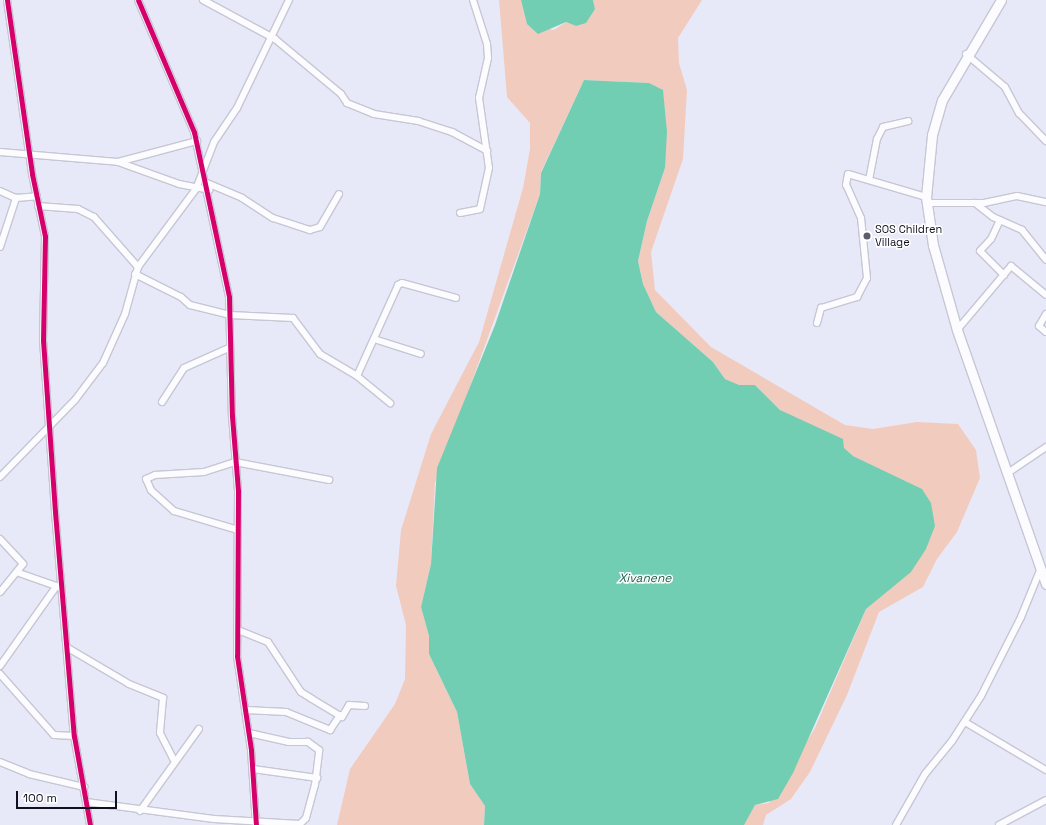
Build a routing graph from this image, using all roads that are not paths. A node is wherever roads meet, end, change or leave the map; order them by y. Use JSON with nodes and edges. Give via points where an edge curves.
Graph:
{"nodes":[{"id":1,"x":7,"y":0,"type":"edge"},
{"id":2,"x":138,"y":0,"type":"edge"},
{"id":3,"x":203,"y":0,"type":"edge"},
{"id":4,"x":289,"y":0,"type":"edge"},
{"id":5,"x":473,"y":0,"type":"edge"},
{"id":6,"x":1001,"y":0,"type":"edge"},
{"id":7,"x":268,"y":36,"type":"junction"},
{"id":8,"x":966,"y":54,"type":"junction"},
{"id":9,"x":908,"y":121,"type":"dead end"},
{"id":10,"x":197,"y":141,"type":"junction"},
{"id":11,"x":1046,"y":141,"type":"edge"},
{"id":12,"x":487,"y":151,"type":"junction"},
{"id":13,"x":0,"y":152,"type":"edge"},
{"id":14,"x":29,"y":156,"type":"junction"},
{"id":15,"x":118,"y":162,"type":"junction"},
{"id":16,"x":204,"y":171,"type":"junction"},
{"id":17,"x":869,"y":180,"type":"junction"},
{"id":18,"x":207,"y":183,"type":"junction"},
{"id":19,"x":196,"y":189,"type":"junction"},
{"id":20,"x":209,"y":190,"type":"junction"},
{"id":21,"x":0,"y":191,"type":"edge"},
{"id":22,"x":339,"y":194,"type":"dead end"},
{"id":23,"x":37,"y":196,"type":"junction"},
{"id":24,"x":16,"y":198,"type":"junction"},
{"id":25,"x":927,"y":200,"type":"junction"},
{"id":26,"x":1046,"y":202,"type":"edge"},
{"id":27,"x":975,"y":203,"type":"junction"},
{"id":28,"x":38,"y":206,"type":"junction"},
{"id":29,"x":460,"y":213,"type":"dead end"},
{"id":30,"x":1000,"y":220,"type":"junction"},
{"id":31,"x":0,"y":247,"type":"edge"},
{"id":32,"x":1046,"y":260,"type":"edge"},
{"id":33,"x":138,"y":267,"type":"junction"},
{"id":34,"x":135,"y":274,"type":"junction"},
{"id":35,"x":1004,"y":275,"type":"junction"},
{"id":36,"x":1046,"y":295,"type":"edge"},
{"id":37,"x":456,"y":298,"type":"dead end"},
{"id":38,"x":1046,"y":314,"type":"edge"},
{"id":39,"x":230,"y":315,"type":"junction"},
{"id":40,"x":817,"y":324,"type":"dead end"},
{"id":41,"x":957,"y":330,"type":"junction"},
{"id":42,"x":1046,"y":332,"type":"edge"},
{"id":43,"x":374,"y":339,"type":"junction"},
{"id":44,"x":229,"y":348,"type":"junction"},
{"id":45,"x":421,"y":354,"type":"dead end"},
{"id":46,"x":357,"y":376,"type":"junction"},
{"id":47,"x":162,"y":402,"type":"dead end"},
{"id":48,"x":390,"y":403,"type":"dead end"},
{"id":49,"x":50,"y":426,"type":"junction"},
{"id":50,"x":1046,"y":447,"type":"edge"},
{"id":51,"x":235,"y":462,"type":"junction"},
{"id":52,"x":1009,"y":472,"type":"junction"},
{"id":53,"x":0,"y":477,"type":"edge"},
{"id":54,"x":329,"y":480,"type":"dead end"},
{"id":55,"x":238,"y":530,"type":"junction"},
{"id":56,"x":0,"y":539,"type":"edge"},
{"id":57,"x":1041,"y":568,"type":"junction"},
{"id":58,"x":19,"y":573,"type":"junction"},
{"id":59,"x":1046,"y":584,"type":"edge"},
{"id":60,"x":59,"y":588,"type":"junction"},
{"id":61,"x":0,"y":592,"type":"edge"},
{"id":62,"x":238,"y":630,"type":"junction"},
{"id":63,"x":68,"y":648,"type":"junction"},
{"id":64,"x":0,"y":666,"type":"edge"},
{"id":65,"x":0,"y":674,"type":"edge"},
{"id":66,"x":365,"y":706,"type":"dead end"},
{"id":67,"x":246,"y":710,"type":"junction"},
{"id":68,"x":340,"y":716,"type":"junction"},
{"id":69,"x":966,"y":722,"type":"junction"},
{"id":70,"x":198,"y":729,"type":"dead end"},
{"id":71,"x":249,"y":733,"type":"junction"},
{"id":72,"x":74,"y":736,"type":"junction"},
{"id":73,"x":174,"y":760,"type":"junction"},
{"id":74,"x":0,"y":762,"type":"edge"},
{"id":75,"x":253,"y":769,"type":"junction"},
{"id":76,"x":1046,"y":770,"type":"edge"},
{"id":77,"x":316,"y":778,"type":"junction"},
{"id":78,"x":84,"y":787,"type":"junction"},
{"id":79,"x":1046,"y":800,"type":"edge"},
{"id":80,"x":86,"y":802,"type":"junction"},
{"id":81,"x":140,"y":811,"type":"junction"},
{"id":82,"x":256,"y":822,"type":"edge"},
{"id":83,"x":90,"y":825,"type":"edge"},
{"id":84,"x":896,"y":825,"type":"edge"},
{"id":85,"x":999,"y":825,"type":"edge"}],
"edges":[{"from":1,"to":14,"type":"street"},
{"from":2,"to":10,"type":"street"},
{"from":3,"to":7,"type":"street"},
{"from":4,"to":7,"type":"street"},
{"from":5,"to":12,"type":"street","via":[[487,44],[488,58],[479,98]]},
{"from":6,"to":8,"type":"main road"},
{"from":7,"to":12,"type":"street","via":[[341,94],[347,103],[374,114],[418,120],[452,132]]},
{"from":7,"to":16,"type":"street","via":[[237,108],[214,142]]},
{"from":8,"to":11,"type":"street","via":[[1005,86],[1020,113]]},
{"from":8,"to":25,"type":"main road","via":[[942,100],[936,122]]},
{"from":9,"to":17,"type":"street","via":[[883,128],[877,139]]},
{"from":10,"to":15,"type":"street"},
{"from":10,"to":16,"type":"street"},
{"from":12,"to":29,"type":"street","via":[[489,168],[481,207]]},
{"from":13,"to":14,"type":"street"},
{"from":14,"to":15,"type":"street"},
{"from":14,"to":23,"type":"street"},
{"from":15,"to":19,"type":"street"},
{"from":16,"to":18,"type":"street"},
{"from":16,"to":19,"type":"street"},
{"from":17,"to":25,"type":"street"},
{"from":17,"to":40,"type":"street","via":[[853,173],[846,178],[861,218],[867,278],[857,297],[821,308]]},
{"from":18,"to":20,"type":"street"},
{"from":18,"to":22,"type":"street","via":[[242,198],[273,218],[310,230],[320,227]]},
{"from":19,"to":20,"type":"street"},
{"from":19,"to":33,"type":"street"},
{"from":20,"to":39,"type":"street","via":[[223,256]]},
{"from":21,"to":24,"type":"street"},
{"from":23,"to":24,"type":"street"},
{"from":23,"to":28,"type":"street"},
{"from":24,"to":31,"type":"street"},
{"from":25,"to":27,"type":"street"},
{"from":25,"to":41,"type":"main road","via":[[933,245]]},
{"from":26,"to":27,"type":"street","via":[[1024,196]]},
{"from":27,"to":30,"type":"street"},
{"from":28,"to":33,"type":"street","via":[[78,209],[94,217]]},
{"from":28,"to":49,"type":"street","via":[[45,236],[43,340]]},
{"from":30,"to":32,"type":"street","via":[[1022,230]]},
{"from":30,"to":35,"type":"street","via":[[991,239],[980,251]]},
{"from":33,"to":34,"type":"street"},
{"from":34,"to":39,"type":"street","via":[[181,297],[190,306]]},
{"from":34,"to":49,"type":"street","via":[[125,314],[103,363]]},
{"from":35,"to":36,"type":"street","via":[[1014,266]]},
{"from":35,"to":41,"type":"street"},
{"from":37,"to":43,"type":"street","via":[[402,283]]},
{"from":38,"to":42,"type":"street","via":[[1039,326]]},
{"from":39,"to":44,"type":"street"},
{"from":39,"to":46,"type":"street","via":[[293,318],[320,354]]},
{"from":41,"to":52,"type":"main road"},
{"from":43,"to":45,"type":"street"},
{"from":43,"to":46,"type":"street"},
{"from":44,"to":47,"type":"street","via":[[184,368]]},
{"from":44,"to":51,"type":"street"},
{"from":46,"to":48,"type":"street"},
{"from":49,"to":53,"type":"street"},
{"from":49,"to":60,"type":"street"},
{"from":50,"to":52,"type":"street"},
{"from":51,"to":54,"type":"street"},
{"from":51,"to":55,"type":"street"},
{"from":51,"to":55,"type":"street","via":[[204,472],[155,475],[148,477],[146,484],[174,511]]},
{"from":52,"to":57,"type":"main road"},
{"from":55,"to":62,"type":"street"},
{"from":56,"to":58,"type":"street","via":[[23,564]]},
{"from":57,"to":59,"type":"main road"},
{"from":57,"to":69,"type":"street","via":[[1021,617]]},
{"from":58,"to":60,"type":"street"},
{"from":58,"to":61,"type":"street"},
{"from":60,"to":63,"type":"street"},
{"from":60,"to":64,"type":"street"},
{"from":62,"to":67,"type":"street","via":[[237,656]]},
{"from":62,"to":68,"type":"street","via":[[268,642],[301,692]]},
{"from":63,"to":72,"type":"street"},
{"from":63,"to":73,"type":"street","via":[[129,684],[163,698],[160,732]]},
{"from":65,"to":72,"type":"street","via":[[54,735]]},
{"from":66,"to":68,"type":"street","via":[[350,704],[344,716]]},
{"from":67,"to":68,"type":"street","via":[[286,712],[330,730]]},
{"from":67,"to":71,"type":"street"},
{"from":69,"to":76,"type":"street"},
{"from":69,"to":84,"type":"street","via":[[925,774]]},
{"from":70,"to":73,"type":"street"},
{"from":71,"to":75,"type":"street"},
{"from":71,"to":77,"type":"street","via":[[289,742],[308,742],[316,747],[319,754]]},
{"from":72,"to":78,"type":"street"},
{"from":73,"to":81,"type":"street"},
{"from":74,"to":78,"type":"street","via":[[29,774]]},
{"from":75,"to":77,"type":"street"},
{"from":75,"to":82,"type":"street"},
{"from":77,"to":82,"type":"street","via":[[306,818],[300,824]]},
{"from":78,"to":80,"type":"street"},
{"from":79,"to":85,"type":"street"},
{"from":80,"to":81,"type":"street"},
{"from":80,"to":83,"type":"street"},
{"from":81,"to":82,"type":"street"}]}
